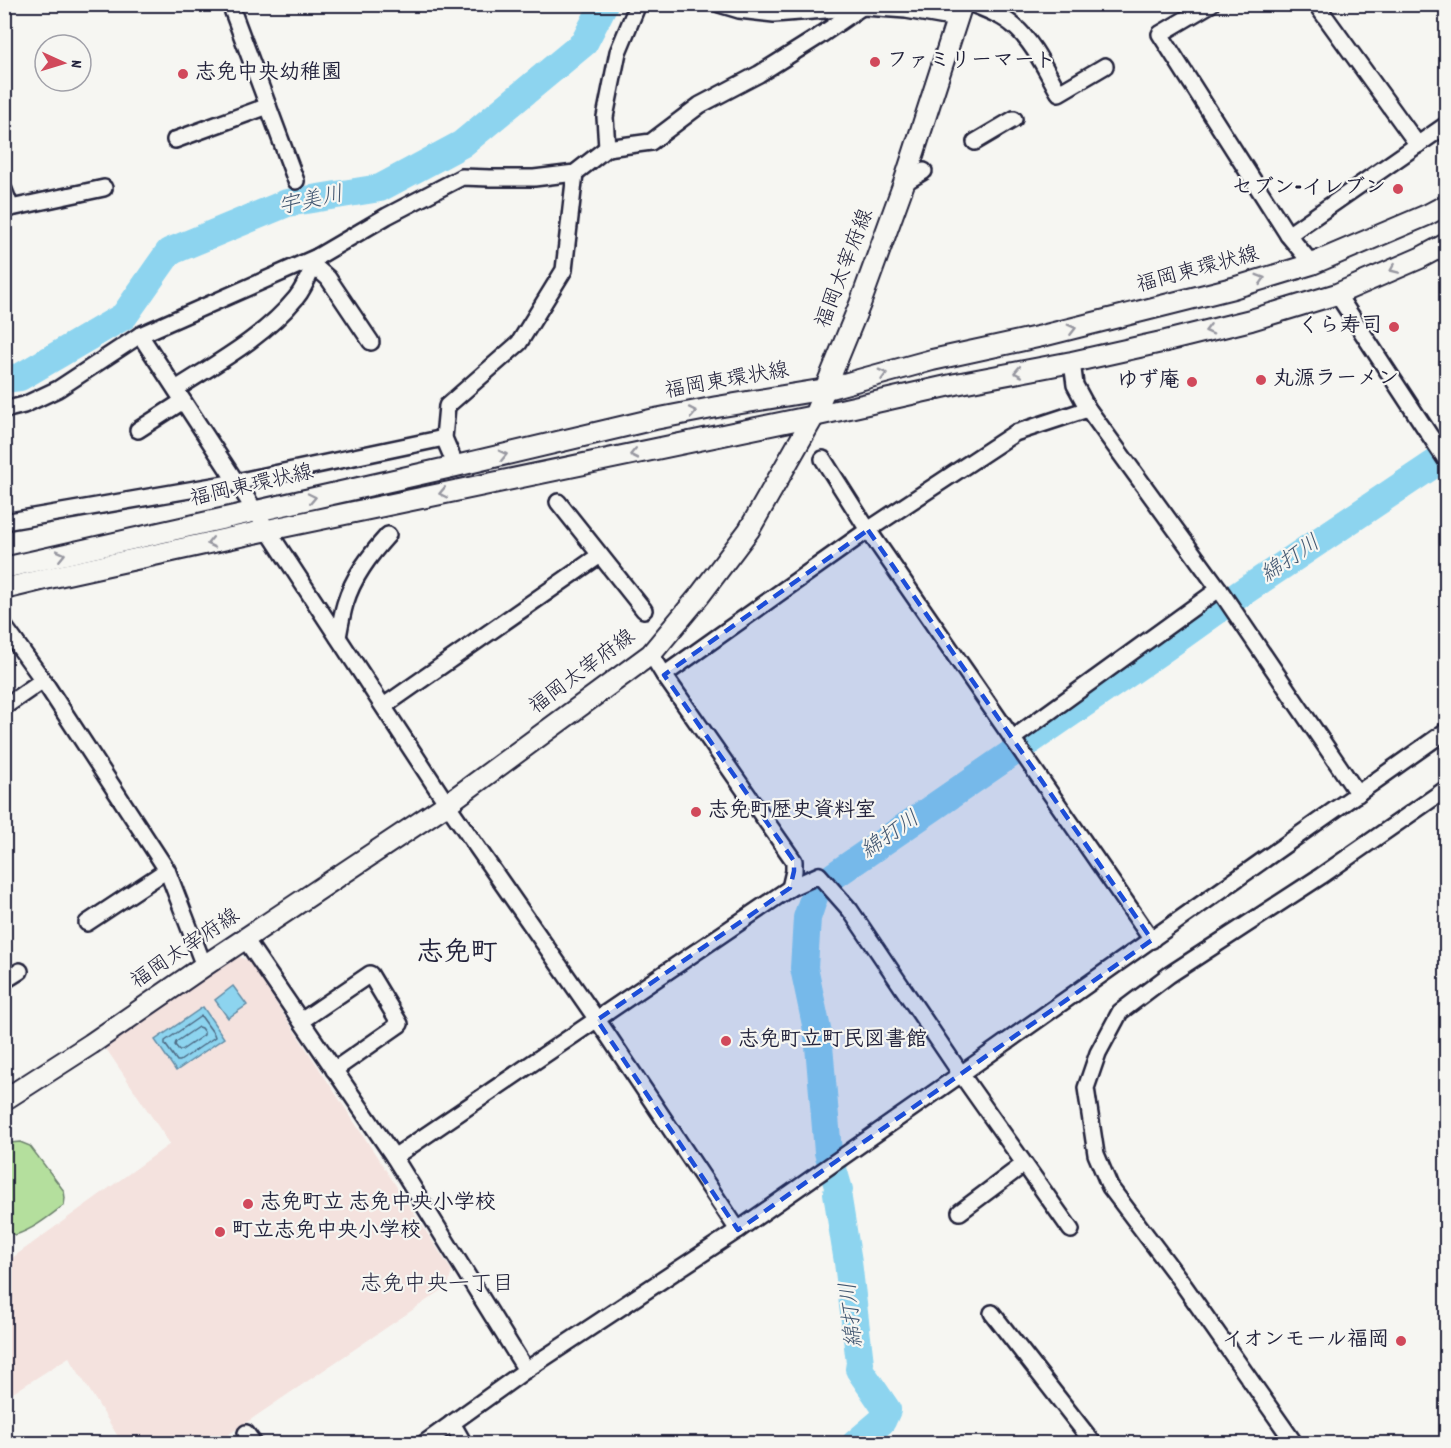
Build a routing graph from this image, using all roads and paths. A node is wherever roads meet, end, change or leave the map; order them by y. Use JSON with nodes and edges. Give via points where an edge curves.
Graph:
{"nodes":[{"id":1,"x":230,"y":4,"type":"edge"},
{"id":2,"x":638,"y":4,"type":"edge"},
{"id":3,"x":719,"y":4,"type":"edge"},
{"id":4,"x":972,"y":4,"type":"edge"},
{"id":5,"x":1211,"y":4,"type":"edge"},
{"id":6,"x":1316,"y":4,"type":"edge"},
{"id":7,"x":865,"y":6,"type":"edge"},
{"id":8,"x":960,"y":12,"type":"edge"},
{"id":9,"x":1105,"y":66,"type":"dead end"},
{"id":10,"x":268,"y":106,"type":"junction"},
{"id":11,"x":1014,"y":119,"type":"dead end"},
{"id":12,"x":1446,"y":125,"type":"edge"},
{"id":13,"x":175,"y":140,"type":"dead end"},
{"id":14,"x":975,"y":142,"type":"dead end"},
{"id":15,"x":1418,"y":145,"type":"junction"},
{"id":16,"x":607,"y":148,"type":"junction"},
{"id":17,"x":924,"y":171,"type":"dead end"},
{"id":18,"x":576,"y":173,"type":"junction"},
{"id":19,"x":296,"y":181,"type":"dead end"},
{"id":20,"x":904,"y":183,"type":"junction"},
{"id":21,"x":104,"y":188,"type":"dead end"},
{"id":22,"x":4,"y":190,"type":"edge"},
{"id":23,"x":1446,"y":205,"type":"edge"},
{"id":24,"x":8,"y":207,"type":"edge"},
{"id":25,"x":1288,"y":235,"type":"junction"},
{"id":26,"x":1446,"y":244,"type":"edge"},
{"id":27,"x":315,"y":261,"type":"junction"},
{"id":28,"x":1312,"y":264,"type":"junction"},
{"id":29,"x":1337,"y":294,"type":"junction"},
{"id":30,"x":140,"y":335,"type":"junction"},
{"id":31,"x":371,"y":342,"type":"dead end"},
{"id":32,"x":1072,"y":362,"type":"junction"},
{"id":33,"x":826,"y":389,"type":"junction"},
{"id":34,"x":180,"y":395,"type":"junction"},
{"id":35,"x":1088,"y":409,"type":"junction"},
{"id":36,"x":4,"y":410,"type":"edge"},
{"id":37,"x":814,"y":416,"type":"junction"},
{"id":38,"x":138,"y":430,"type":"dead end"},
{"id":39,"x":444,"y":438,"type":"junction"},
{"id":40,"x":823,"y":459,"type":"dead end"},
{"id":41,"x":1446,"y":460,"type":"edge"},
{"id":42,"x":456,"y":466,"type":"junction"},
{"id":43,"x":236,"y":482,"type":"junction"},
{"id":44,"x":558,"y":502,"type":"dead end"},
{"id":45,"x":255,"y":510,"type":"junction"},
{"id":46,"x":4,"y":522,"type":"edge"},
{"id":47,"x":268,"y":530,"type":"junction"},
{"id":48,"x":868,"y":530,"type":"junction"},
{"id":49,"x":388,"y":535,"type":"dead end"},
{"id":50,"x":600,"y":555,"type":"junction"},
{"id":51,"x":4,"y":568,"type":"edge"},
{"id":52,"x":4,"y":589,"type":"edge"},
{"id":53,"x":1219,"y":589,"type":"junction"},
{"id":54,"x":644,"y":610,"type":"dead end"},
{"id":55,"x":4,"y":626,"type":"edge"},
{"id":56,"x":338,"y":637,"type":"junction"},
{"id":57,"x":651,"y":654,"type":"junction"},
{"id":58,"x":664,"y":675,"type":"junction"},
{"id":59,"x":43,"y":681,"type":"junction"},
{"id":60,"x":384,"y":706,"type":"junction"},
{"id":61,"x":4,"y":707,"type":"edge"},
{"id":62,"x":1446,"y":730,"type":"edge"},
{"id":63,"x":1012,"y":739,"type":"junction"},
{"id":64,"x":1446,"y":789,"type":"edge"},
{"id":65,"x":1358,"y":794,"type":"junction"},
{"id":66,"x":447,"y":804,"type":"junction"},
{"id":67,"x":167,"y":870,"type":"junction"},
{"id":68,"x":790,"y":888,"type":"junction"},
{"id":69,"x":87,"y":923,"type":"dead end"},
{"id":70,"x":245,"y":939,"type":"junction"},
{"id":71,"x":1152,"y":940,"type":"junction"},
{"id":72,"x":204,"y":966,"type":"junction"},
{"id":73,"x":20,"y":971,"type":"dead end"},
{"id":74,"x":4,"y":981,"type":"edge"},
{"id":75,"x":301,"y":1020,"type":"junction"},
{"id":76,"x":597,"y":1020,"type":"junction"},
{"id":77,"x":334,"y":1070,"type":"junction"},
{"id":78,"x":962,"y":1074,"type":"junction"},
{"id":79,"x":4,"y":1100,"type":"edge"},
{"id":80,"x":394,"y":1157,"type":"junction"},
{"id":81,"x":1024,"y":1164,"type":"junction"},
{"id":82,"x":960,"y":1212,"type":"dead end"},
{"id":83,"x":738,"y":1230,"type":"junction"},
{"id":84,"x":1071,"y":1230,"type":"dead end"},
{"id":85,"x":992,"y":1313,"type":"dead end"},
{"id":86,"x":526,"y":1370,"type":"junction"},
{"id":87,"x":452,"y":1423,"type":"junction"},
{"id":88,"x":423,"y":1443,"type":"edge"},
{"id":89,"x":464,"y":1443,"type":"edge"},
{"id":90,"x":1094,"y":1443,"type":"edge"},
{"id":91,"x":1295,"y":1443,"type":"edge"}],
"edges":[{"from":1,"to":10,"type":"street"},
{"from":2,"to":16,"type":"street","via":[[618,52],[605,117]]},
{"from":3,"to":7,"type":"street","via":[[774,14]]},
{"from":4,"to":9,"type":"street","via":[[1014,26],[1059,93]]},
{"from":5,"to":25,"type":"street","via":[[1160,34]]},
{"from":6,"to":15,"type":"street"},
{"from":7,"to":8,"type":"street"},
{"from":7,"to":16,"type":"street","via":[[759,74],[700,105],[651,142]]},
{"from":8,"to":20,"type":"main road","name":"福岡太宰府線"},
{"from":10,"to":13,"type":"street"},
{"from":10,"to":19,"type":"street"},
{"from":11,"to":14,"type":"street"},
{"from":12,"to":15,"type":"street"},
{"from":15,"to":25,"type":"street"},
{"from":16,"to":18,"type":"street"},
{"from":17,"to":20,"type":"street"},
{"from":18,"to":27,"type":"street","via":[[462,177],[387,216]]},
{"from":18,"to":39,"type":"street","via":[[564,270],[519,343],[447,406]]},
{"from":20,"to":33,"type":"main road","name":"福岡太宰府線"},
{"from":21,"to":24,"type":"street"},
{"from":22,"to":24,"type":"street"},
{"from":23,"to":28,"type":"main road","name":"福岡東環状線"},
{"from":25,"to":28,"type":"street"},
{"from":26,"to":29,"type":"main road","one_way":true},
{"from":27,"to":30,"type":"street"},
{"from":27,"to":31,"type":"street"},
{"from":27,"to":34,"type":"street","via":[[297,297],[274,320]]},
{"from":33,"to":28,"type":"main road","name":"福岡東環状線","one_way":true,"via":[[1233,288]]},
{"from":29,"to":32,"type":"main road","one_way":true,"via":[[1166,341]]},
{"from":29,"to":41,"type":"street"},
{"from":30,"to":34,"type":"street"},
{"from":30,"to":36,"type":"street","via":[[58,389]]},
{"from":32,"to":35,"type":"street","via":[[1075,385]]},
{"from":32,"to":37,"type":"main road","one_way":true},
{"from":33,"to":37,"type":"main road","name":"福岡太宰府線"},
{"from":42,"to":33,"type":"main road","name":"福岡東環状線","one_way":true,"via":[[655,420]]},
{"from":34,"to":38,"type":"street"},
{"from":34,"to":43,"type":"street"},
{"from":35,"to":48,"type":"street","via":[[1015,434]]},
{"from":35,"to":53,"type":"street"},
{"from":37,"to":47,"type":"main road","one_way":true},
{"from":37,"to":57,"type":"main road","name":"福岡太宰府線","via":[[749,530]]},
{"from":39,"to":42,"type":"street"},
{"from":39,"to":43,"type":"street"},
{"from":40,"to":48,"type":"street"},
{"from":45,"to":42,"type":"main road","name":"福岡東環状線","one_way":true},
{"from":43,"to":45,"type":"street"},
{"from":43,"to":46,"type":"street"},
{"from":44,"to":50,"type":"street"},
{"from":45,"to":47,"type":"street"},
{"from":51,"to":45,"type":"main road","name":"福岡東環状線","one_way":true},
{"from":47,"to":52,"type":"main road","one_way":true},
{"from":47,"to":56,"type":"street"},
{"from":48,"to":58,"type":"street"},
{"from":48,"to":63,"type":"street"},
{"from":49,"to":56,"type":"street","via":[[357,576],[345,603]]},
{"from":50,"to":54,"type":"street"},
{"from":50,"to":60,"type":"street"},
{"from":53,"to":63,"type":"street"},
{"from":53,"to":65,"type":"street"},
{"from":55,"to":59,"type":"street"},
{"from":56,"to":60,"type":"street"},
{"from":57,"to":58,"type":"street"},
{"from":57,"to":66,"type":"main road","name":"福岡太宰府線"},
{"from":58,"to":68,"type":"street","via":[[794,861]]},
{"from":59,"to":61,"type":"street"},
{"from":59,"to":67,"type":"street"},
{"from":60,"to":66,"type":"street"},
{"from":62,"to":65,"type":"street"},
{"from":63,"to":71,"type":"street"},
{"from":64,"to":91,"type":"street","via":[[1120,1012],[1098,1053],[1086,1088],[1095,1154],[1110,1187]]},
{"from":65,"to":71,"type":"street"},
{"from":66,"to":70,"type":"main road","name":"福岡太宰府線"},
{"from":66,"to":76,"type":"street"},
{"from":67,"to":69,"type":"street"},
{"from":67,"to":72,"type":"street"},
{"from":68,"to":76,"type":"street"},
{"from":68,"to":78,"type":"street","via":[[819,875],[850,910]]},
{"from":70,"to":72,"type":"main road","name":"福岡太宰府線"},
{"from":70,"to":75,"type":"street"},
{"from":71,"to":78,"type":"street"},
{"from":72,"to":79,"type":"main road","name":"福岡太宰府線"},
{"from":73,"to":74,"type":"street"},
{"from":75,"to":77,"type":"street"},
{"from":75,"to":77,"type":"street","via":[[370,974],[400,1023]]},
{"from":76,"to":80,"type":"street"},
{"from":76,"to":83,"type":"street"},
{"from":77,"to":80,"type":"street"},
{"from":78,"to":81,"type":"street"},
{"from":78,"to":83,"type":"street"},
{"from":80,"to":86,"type":"street"},
{"from":81,"to":82,"type":"street"},
{"from":81,"to":84,"type":"street"},
{"from":83,"to":86,"type":"street"},
{"from":85,"to":90,"type":"street"},
{"from":86,"to":87,"type":"street"},
{"from":87,"to":88,"type":"street"},
{"from":87,"to":89,"type":"street"}]}
